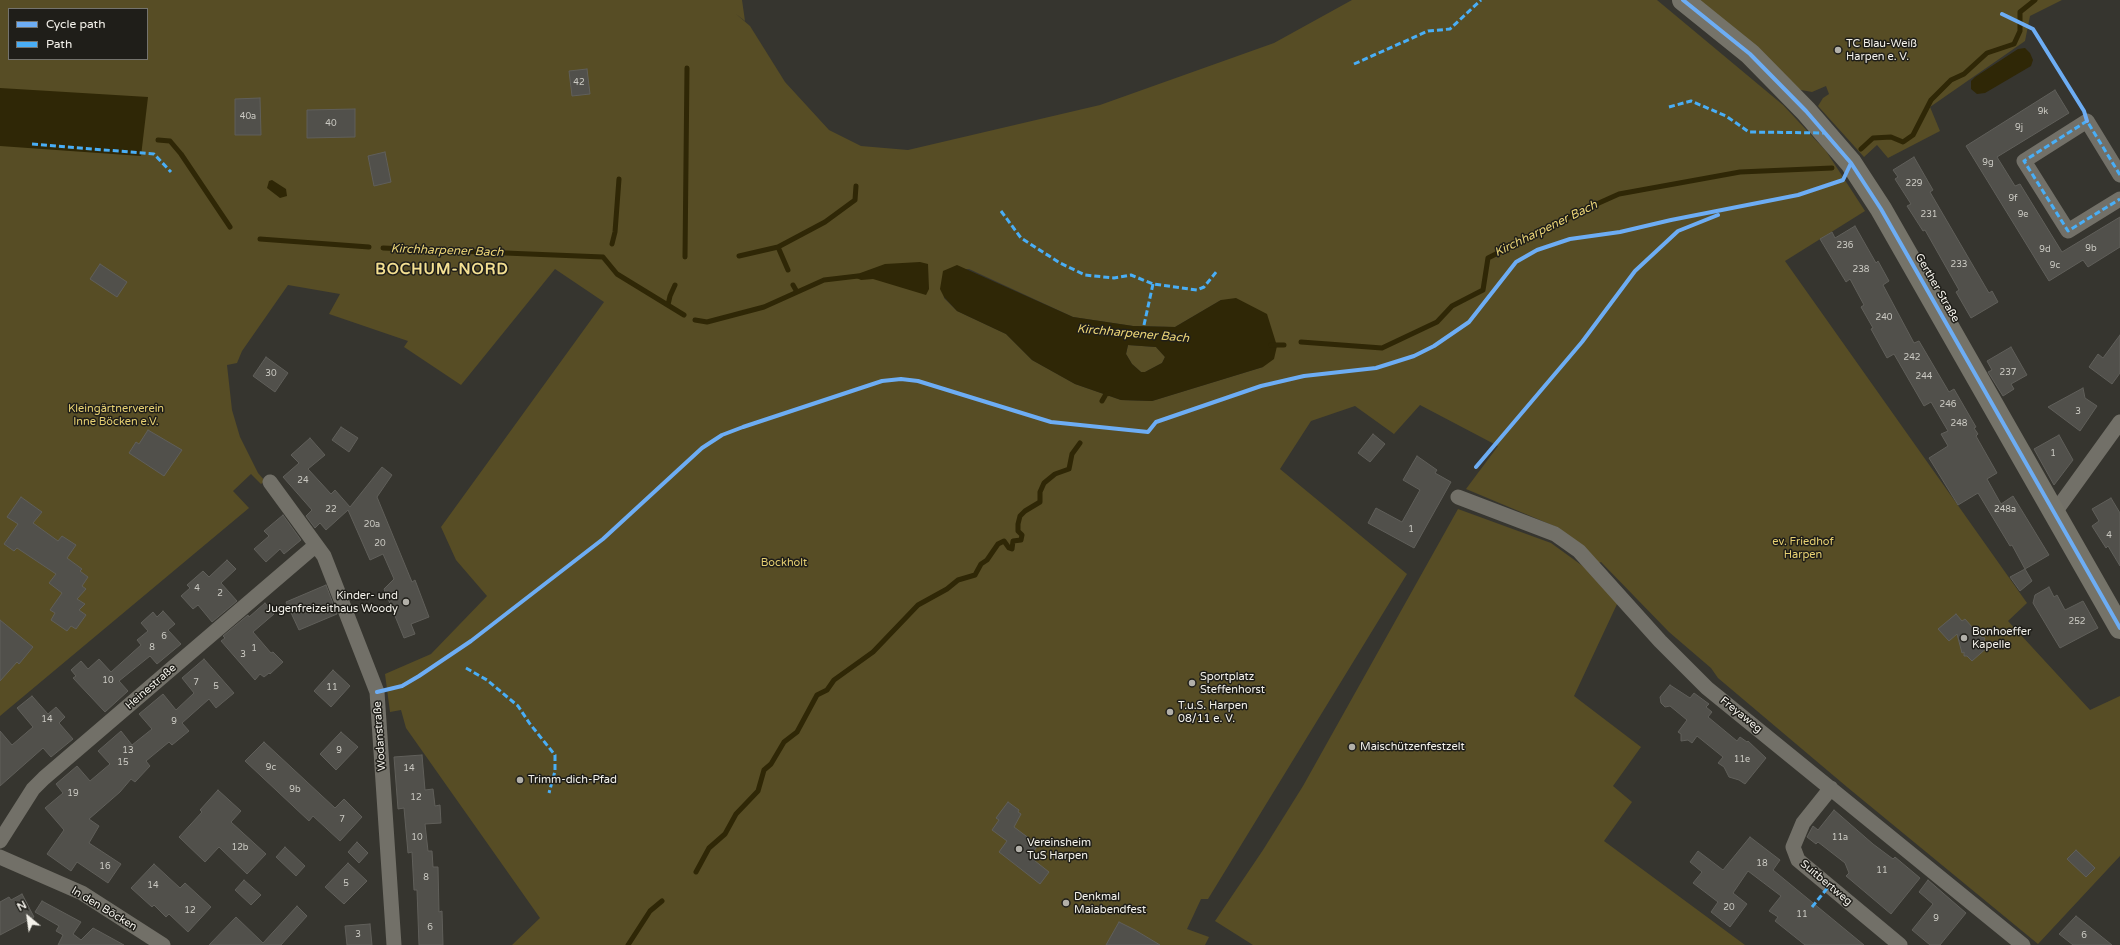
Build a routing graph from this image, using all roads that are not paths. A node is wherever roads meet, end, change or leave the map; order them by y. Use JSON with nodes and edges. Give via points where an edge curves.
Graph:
{"nodes":[{"id":1,"x":1683,"y":0,"type":"edge"},
{"id":2,"x":2120,"y":174,"type":"edge"},
{"id":3,"x":2120,"y":199,"type":"edge"},
{"id":4,"x":2120,"y":422,"type":"edge"},
{"id":5,"x":270,"y":482,"type":"dead end"},
{"id":6,"x":1458,"y":497,"type":"dead end"},
{"id":7,"x":2055,"y":512,"type":"junction"},
{"id":8,"x":316,"y":545,"type":"junction"},
{"id":9,"x":2120,"y":628,"type":"edge"},
{"id":10,"x":1831,"y":788,"type":"junction"},
{"id":11,"x":0,"y":840,"type":"edge"},
{"id":12,"x":0,"y":857,"type":"edge"},
{"id":13,"x":163,"y":945,"type":"edge"},
{"id":14,"x":394,"y":945,"type":"edge"},
{"id":15,"x":1900,"y":945,"type":"edge"},
{"id":16,"x":2023,"y":945,"type":"edge"}],
"edges":[{"from":1,"to":7,"type":"street","name":"Gerther Straße","via":[[1750,54],[1817,122],[1851,163],[1881,209]]},
{"from":2,"to":3,"type":"street","via":[[2087,121],[2024,161],[2068,232]]},
{"from":4,"to":7,"type":"street"},
{"from":5,"to":8,"type":"street","name":"Wodanstraße"},
{"from":6,"to":10,"type":"street","name":"Freyaweg","via":[[1555,534],[1579,551],[1660,641],[1707,688]]},
{"from":7,"to":9,"type":"street","name":"Gerther Straße"},
{"from":8,"to":11,"type":"street","name":"Heinestraße","via":[[44,778],[33,790]]},
{"from":8,"to":14,"type":"street","name":"Wodanstraße","via":[[324,556],[377,692]]},
{"from":10,"to":15,"type":"street","name":"Suitbertweg","via":[[1803,823],[1793,847],[1798,860]]},
{"from":10,"to":16,"type":"street","name":"Freyaweg"},
{"from":12,"to":13,"type":"street","name":"In den Böcken","via":[[82,893]]}]}
